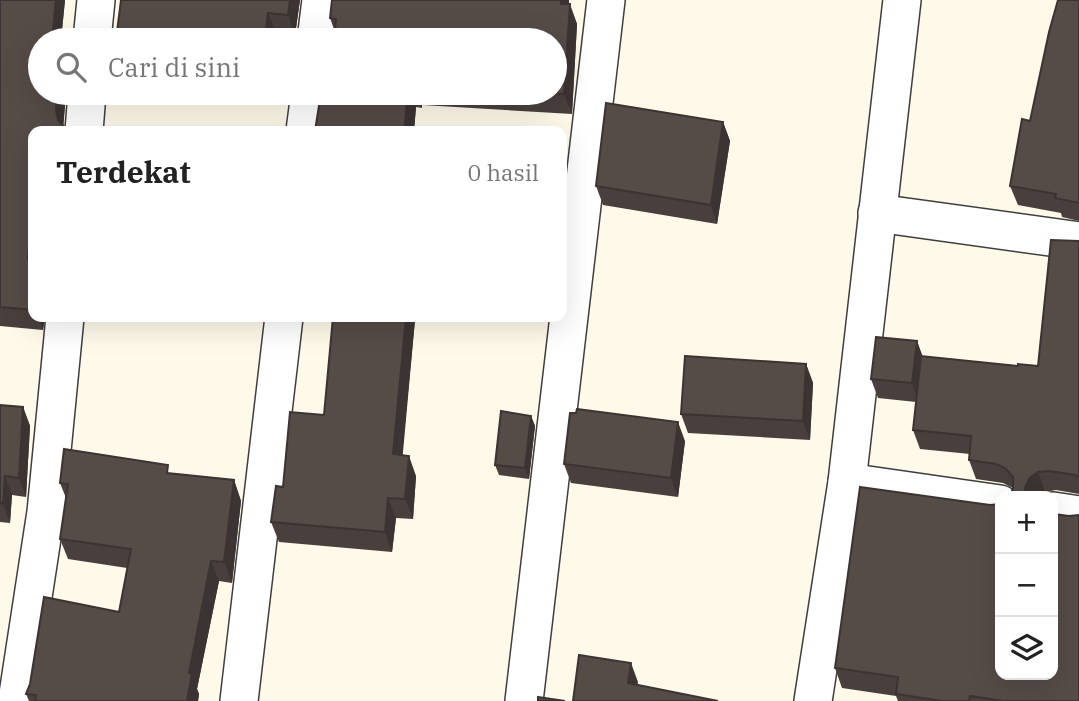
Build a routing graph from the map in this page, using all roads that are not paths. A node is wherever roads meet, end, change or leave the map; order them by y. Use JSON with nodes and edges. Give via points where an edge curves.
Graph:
{"nodes":[{"id":1,"x":96,"y":0,"type":"edge"},
{"id":2,"x":321,"y":0,"type":"edge"},
{"id":3,"x":606,"y":0,"type":"edge"},
{"id":4,"x":902,"y":0,"type":"edge"},
{"id":5,"x":93,"y":28,"type":"edge"},
{"id":6,"x":318,"y":28,"type":"edge"},
{"id":7,"x":86,"y":105,"type":"edge"},
{"id":8,"x":309,"y":105,"type":"edge"},
{"id":9,"x":84,"y":126,"type":"edge"},
{"id":10,"x":307,"y":126,"type":"edge"},
{"id":11,"x":877,"y":213,"type":"junction"},
{"id":12,"x":1079,"y":241,"type":"edge"},
{"id":13,"x":65,"y":322,"type":"edge"},
{"id":14,"x":283,"y":322,"type":"edge"},
{"id":15,"x":847,"y":482,"type":"junction"},
{"id":16,"x":995,"y":503,"type":"edge"},
{"id":17,"x":1058,"y":512,"type":"edge"},
{"id":18,"x":1079,"y":515,"type":"edge"},
{"id":19,"x":16,"y":701,"type":"edge"},
{"id":20,"x":239,"y":701,"type":"edge"},
{"id":21,"x":524,"y":701,"type":"edge"},
{"id":22,"x":813,"y":701,"type":"edge"}],
"edges":[{"from":1,"to":5,"type":"street"},
{"from":2,"to":6,"type":"street"},
{"from":3,"to":21,"type":"street"},
{"from":4,"to":11,"type":"street"},
{"from":7,"to":9,"type":"street"},
{"from":8,"to":10,"type":"street"},
{"from":11,"to":12,"type":"street"},
{"from":11,"to":15,"type":"street"},
{"from":13,"to":19,"type":"street","via":[[46,512]]},
{"from":14,"to":20,"type":"street"},
{"from":15,"to":16,"type":"street"},
{"from":15,"to":22,"type":"street"},
{"from":17,"to":18,"type":"street"}]}
